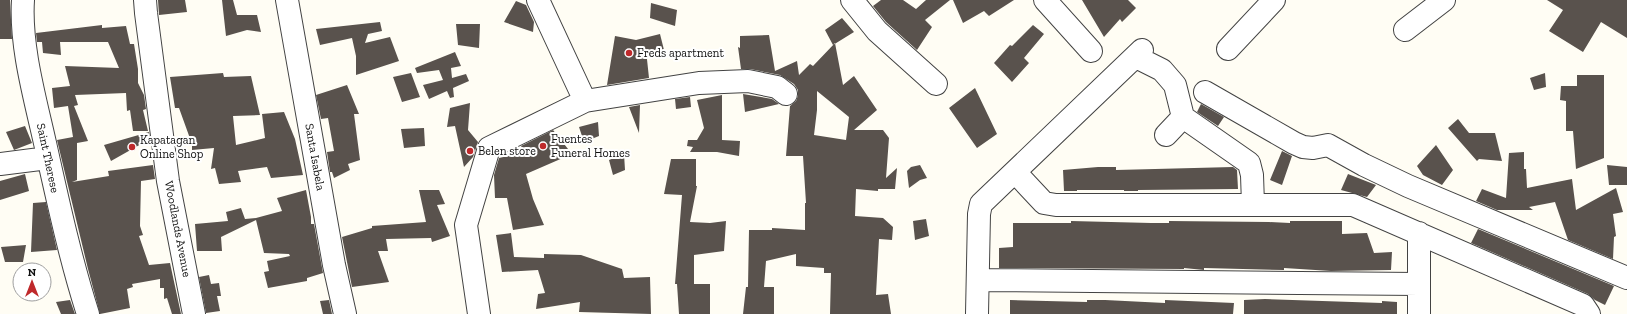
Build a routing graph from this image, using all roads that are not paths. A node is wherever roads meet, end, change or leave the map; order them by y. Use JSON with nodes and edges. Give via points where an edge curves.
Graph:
{"nodes":[{"id":1,"x":23,"y":0,"type":"edge"},
{"id":2,"x":145,"y":0,"type":"edge"},
{"id":3,"x":286,"y":0,"type":"edge"},
{"id":4,"x":852,"y":0,"type":"edge"},
{"id":5,"x":1045,"y":0,"type":"edge"},
{"id":6,"x":1274,"y":0,"type":"edge"},
{"id":7,"x":1444,"y":0,"type":"edge"},
{"id":8,"x":544,"y":3,"type":"edge"},
{"id":9,"x":1405,"y":30,"type":"dead end"},
{"id":10,"x":1228,"y":49,"type":"dead end"},
{"id":11,"x":1091,"y":50,"type":"dead end"},
{"id":12,"x":936,"y":84,"type":"dead end"},
{"id":13,"x":1205,"y":92,"type":"dead end"},
{"id":14,"x":786,"y":94,"type":"dead end"},
{"id":15,"x":584,"y":101,"type":"junction"},
{"id":16,"x":1183,"y":117,"type":"junction"},
{"id":17,"x":1166,"y":135,"type":"dead end"},
{"id":18,"x":48,"y":158,"type":"junction"},
{"id":19,"x":0,"y":164,"type":"edge"},
{"id":20,"x":1015,"y":172,"type":"junction"},
{"id":21,"x":1253,"y":204,"type":"junction"},
{"id":22,"x":1419,"y":233,"type":"junction"},
{"id":23,"x":1627,"y":278,"type":"edge"},
{"id":24,"x":978,"y":280,"type":"junction"},
{"id":25,"x":1419,"y":284,"type":"junction"},
{"id":26,"x":88,"y":314,"type":"edge"},
{"id":27,"x":194,"y":314,"type":"edge"},
{"id":28,"x":345,"y":314,"type":"edge"},
{"id":29,"x":479,"y":314,"type":"edge"},
{"id":30,"x":977,"y":314,"type":"edge"},
{"id":31,"x":1419,"y":314,"type":"edge"},
{"id":32,"x":1589,"y":314,"type":"edge"}],
"edges":[{"from":1,"to":18,"type":"street","name":"Saint Therese","via":[[22,16],[31,80]]},
{"from":2,"to":27,"type":"street","name":"Woodlands Avenue","via":[[168,181]]},
{"from":3,"to":28,"type":"street","name":"Santa Isabela"},
{"from":4,"to":12,"type":"street","via":[[877,31]]},
{"from":5,"to":11,"type":"street"},
{"from":6,"to":10,"type":"street"},
{"from":7,"to":9,"type":"street"},
{"from":8,"to":15,"type":"street"},
{"from":13,"to":23,"type":"street","via":[[1303,147],[1328,145],[1408,186]]},
{"from":14,"to":15,"type":"street","via":[[778,86],[748,81],[699,83]]},
{"from":15,"to":29,"type":"street","via":[[489,148],[466,225]]},
{"from":16,"to":17,"type":"street"},
{"from":16,"to":20,"type":"street","via":[[1175,85],[1162,70],[1139,53]]},
{"from":16,"to":21,"type":"street","via":[[1249,163]]},
{"from":18,"to":19,"type":"street"},
{"from":18,"to":26,"type":"street","name":"Saint Therese","via":[[76,276]]},
{"from":20,"to":21,"type":"street","via":[[1044,203],[1056,205]]},
{"from":20,"to":24,"type":"street","via":[[980,204]]},
{"from":21,"to":22,"type":"street","via":[[1353,205]]},
{"from":22,"to":25,"type":"street"},
{"from":22,"to":32,"type":"street","via":[[1583,305]]},
{"from":24,"to":25,"type":"street"},
{"from":24,"to":30,"type":"street"},
{"from":25,"to":31,"type":"street"}]}
